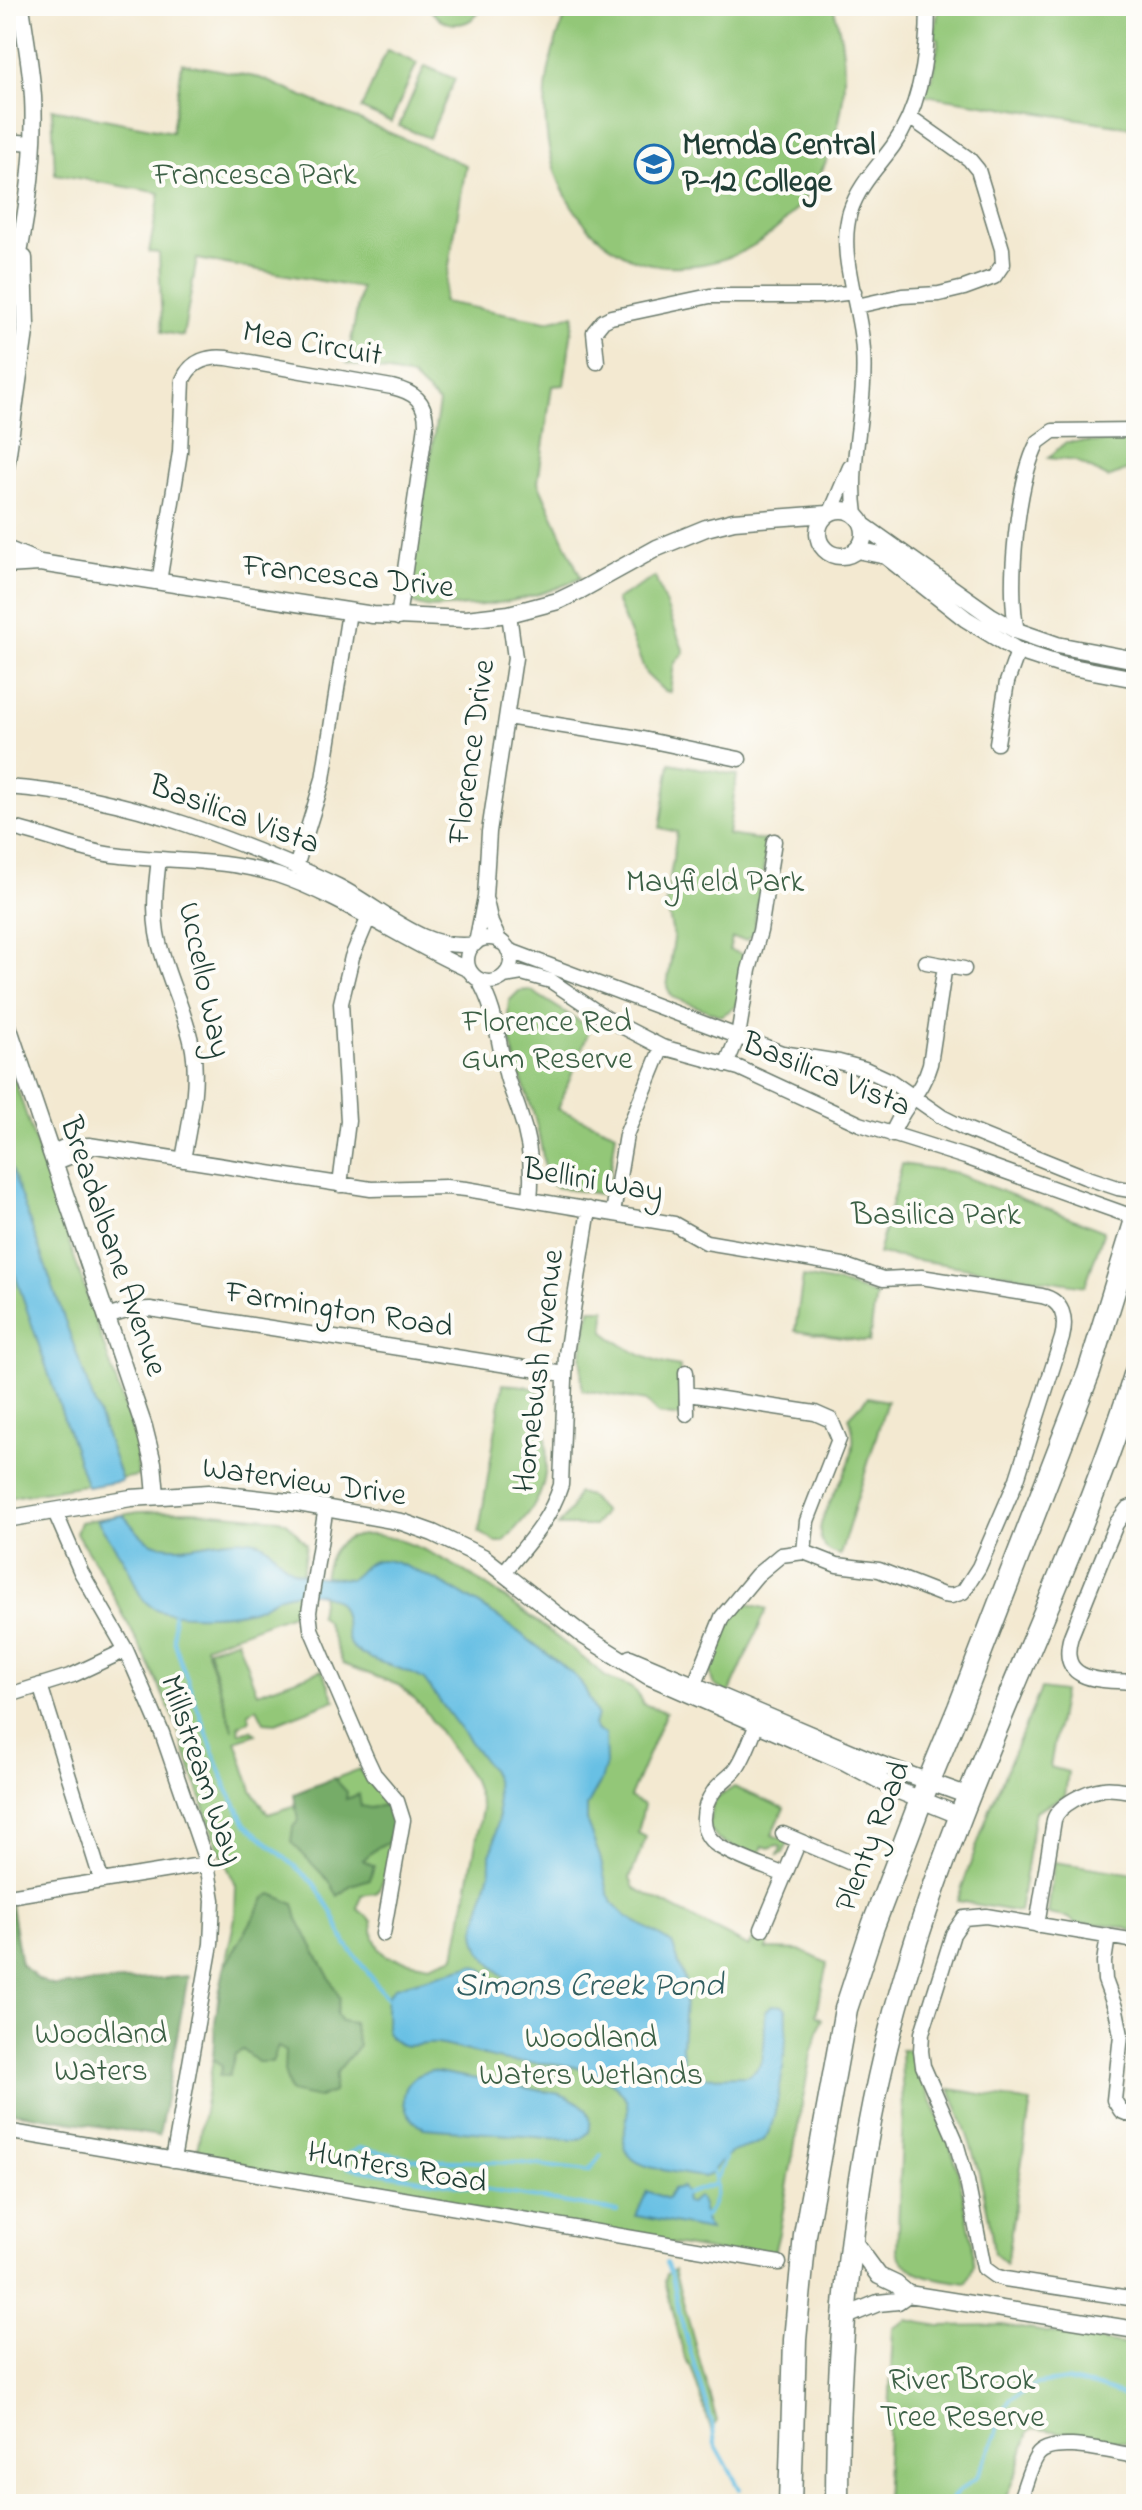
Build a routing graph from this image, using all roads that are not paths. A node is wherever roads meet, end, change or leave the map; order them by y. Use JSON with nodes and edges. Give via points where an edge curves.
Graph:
{"nodes":[{"id":1,"x":21,"y":6,"type":"edge"},
{"id":2,"x":928,"y":6,"type":"edge"},
{"id":3,"x":911,"y":118,"type":"junction"},
{"id":4,"x":6,"y":141,"type":"edge"},
{"id":5,"x":32,"y":143,"type":"junction"},
{"id":6,"x":21,"y":235,"type":"junction"},
{"id":7,"x":856,"y":299,"type":"junction"},
{"id":8,"x":6,"y":322,"type":"edge"},
{"id":9,"x":26,"y":325,"type":"junction"},
{"id":10,"x":597,"y":362,"type":"dead end"},
{"id":11,"x":1136,"y":430,"type":"edge"},
{"id":12,"x":854,"y":456,"type":"junction"},
{"id":13,"x":6,"y":467,"type":"edge"},
{"id":14,"x":829,"y":513,"type":"junction"},
{"id":15,"x":775,"y":519,"type":"junction"},
{"id":16,"x":860,"y":520,"type":"junction"},
{"id":17,"x":819,"y":540,"type":"junction"},
{"id":18,"x":6,"y":549,"type":"edge"},
{"id":19,"x":857,"y":550,"type":"junction"},
{"id":20,"x":40,"y":563,"type":"junction"},
{"id":21,"x":6,"y":565,"type":"edge"},
{"id":22,"x":159,"y":582,"type":"junction"},
{"id":23,"x":1012,"y":596,"type":"junction"},
{"id":24,"x":349,"y":612,"type":"junction"},
{"id":25,"x":509,"y":614,"type":"junction"},
{"id":26,"x":991,"y":616,"type":"junction"},
{"id":27,"x":398,"y":618,"type":"junction"},
{"id":28,"x":1017,"y":631,"type":"junction"},
{"id":29,"x":1018,"y":651,"type":"junction"},
{"id":30,"x":1136,"y":660,"type":"edge"},
{"id":31,"x":1136,"y":679,"type":"edge"},
{"id":32,"x":507,"y":717,"type":"junction"},
{"id":33,"x":997,"y":743,"type":"dead end"},
{"id":34,"x":739,"y":759,"type":"dead end"},
{"id":35,"x":6,"y":787,"type":"edge"},
{"id":36,"x":6,"y":827,"type":"edge"},
{"id":37,"x":774,"y":841,"type":"dead end"},
{"id":38,"x":159,"y":859,"type":"junction"},
{"id":39,"x":296,"y":867,"type":"junction"},
{"id":40,"x":485,"y":897,"type":"junction"},
{"id":41,"x":368,"y":919,"type":"junction"},
{"id":42,"x":476,"y":943,"type":"junction"},
{"id":43,"x":504,"y":946,"type":"junction"},
{"id":44,"x":926,"y":962,"type":"dead end"},
{"id":45,"x":945,"y":965,"type":"junction"},
{"id":46,"x":964,"y":969,"type":"dead end"},
{"id":47,"x":474,"y":975,"type":"junction"},
{"id":48,"x":504,"y":977,"type":"junction"},
{"id":49,"x":496,"y":1018,"type":"junction"},
{"id":50,"x":6,"y":1020,"type":"edge"},
{"id":51,"x":738,"y":1036,"type":"junction"},
{"id":52,"x":662,"y":1047,"type":"junction"},
{"id":53,"x":726,"y":1065,"type":"junction"},
{"id":54,"x":915,"y":1099,"type":"junction"},
{"id":55,"x":892,"y":1135,"type":"junction"},
{"id":56,"x":52,"y":1158,"type":"junction"},
{"id":57,"x":183,"y":1160,"type":"junction"},
{"id":58,"x":340,"y":1185,"type":"junction"},
{"id":59,"x":1136,"y":1191,"type":"edge"},
{"id":60,"x":530,"y":1199,"type":"junction"},
{"id":61,"x":589,"y":1209,"type":"junction"},
{"id":62,"x":613,"y":1213,"type":"junction"},
{"id":63,"x":1136,"y":1219,"type":"edge"},
{"id":64,"x":106,"y":1317,"type":"junction"},
{"id":65,"x":686,"y":1372,"type":"dead end"},
{"id":66,"x":1136,"y":1372,"type":"edge"},
{"id":67,"x":564,"y":1374,"type":"junction"},
{"id":68,"x":689,"y":1394,"type":"junction"},
{"id":69,"x":687,"y":1414,"type":"dead end"},
{"id":70,"x":156,"y":1495,"type":"junction"},
{"id":71,"x":1136,"y":1505,"type":"edge"},
{"id":72,"x":326,"y":1507,"type":"junction"},
{"id":73,"x":55,"y":1512,"type":"junction"},
{"id":74,"x":6,"y":1519,"type":"edge"},
{"id":75,"x":804,"y":1552,"type":"junction"},
{"id":76,"x":504,"y":1572,"type":"junction"},
{"id":77,"x":126,"y":1650,"type":"junction"},
{"id":78,"x":1136,"y":1682,"type":"edge"},
{"id":79,"x":40,"y":1685,"type":"junction"},
{"id":80,"x":692,"y":1690,"type":"junction"},
{"id":81,"x":6,"y":1696,"type":"edge"},
{"id":82,"x":760,"y":1719,"type":"junction"},
{"id":83,"x":925,"y":1790,"type":"junction"},
{"id":84,"x":1136,"y":1792,"type":"edge"},
{"id":85,"x":965,"y":1806,"type":"junction"},
{"id":86,"x":783,"y":1834,"type":"dead end"},
{"id":87,"x":799,"y":1841,"type":"junction"},
{"id":88,"x":851,"y":1863,"type":"dead end"},
{"id":89,"x":207,"y":1864,"type":"junction"},
{"id":90,"x":785,"y":1875,"type":"junction"},
{"id":91,"x":101,"y":1879,"type":"junction"},
{"id":92,"x":15,"y":1895,"type":"dead end"},
{"id":93,"x":1037,"y":1925,"type":"junction"},
{"id":94,"x":762,"y":1929,"type":"dead end"},
{"id":95,"x":383,"y":1934,"type":"dead end"},
{"id":96,"x":1108,"y":1936,"type":"junction"},
{"id":97,"x":1136,"y":1941,"type":"edge"},
{"id":98,"x":1136,"y":2117,"type":"edge"},
{"id":99,"x":6,"y":2131,"type":"edge"},
{"id":100,"x":173,"y":2160,"type":"junction"},
{"id":101,"x":851,"y":2238,"type":"junction"},
{"id":102,"x":779,"y":2263,"type":"dead end"},
{"id":103,"x":908,"y":2294,"type":"junction"},
{"id":104,"x":1136,"y":2299,"type":"edge"},
{"id":105,"x":844,"y":2317,"type":"junction"},
{"id":106,"x":1136,"y":2330,"type":"edge"},
{"id":107,"x":1136,"y":2456,"type":"edge"},
{"id":108,"x":790,"y":2504,"type":"edge"},
{"id":109,"x":837,"y":2504,"type":"edge"},
{"id":110,"x":1018,"y":2504,"type":"edge"}],
"edges":[{"from":1,"to":5,"type":"street","via":[[33,98]]},
{"from":2,"to":3,"type":"street"},
{"from":3,"to":7,"type":"street","via":[[855,198],[846,229]]},
{"from":3,"to":7,"type":"street","via":[[978,170],[1003,264],[994,277],[939,294]]},
{"from":4,"to":5,"type":"street"},
{"from":5,"to":6,"type":"street"},
{"from":6,"to":8,"type":"street"},
{"from":6,"to":9,"type":"street"},
{"from":7,"to":10,"type":"street","via":[[710,296],[611,317],[594,332]]},
{"from":7,"to":12,"type":"street","via":[[864,371]]},
{"from":8,"to":9,"type":"street"},
{"from":9,"to":13,"type":"street"},
{"from":11,"to":23,"type":"street","via":[[1053,431],[1041,437],[1018,523]]},
{"from":12,"to":14,"type":"street"},
{"from":12,"to":16,"type":"street"},
{"from":14,"to":15,"type":"street","name":"Francesca Drive"},
{"from":14,"to":16,"type":"street","via":[[844,509]]},
{"from":14,"to":17,"type":"street","via":[[819,526]]},
{"from":15,"to":17,"type":"street","name":"Francesca Drive"},
{"from":15,"to":25,"type":"street","name":"Francesca Drive","via":[[734,521],[680,536],[581,590]]},
{"from":16,"to":19,"type":"street","via":[[864,539]]},
{"from":16,"to":26,"type":"street"},
{"from":17,"to":19,"type":"street","via":[[835,555]]},
{"from":18,"to":20,"type":"street","name":"Francesca Drive"},
{"from":19,"to":29,"type":"street","via":[[886,556],[966,619]]},
{"from":20,"to":21,"type":"street","name":"Francesca Drive"},
{"from":20,"to":22,"type":"street","name":"Francesca Drive"},
{"from":22,"to":24,"type":"street","name":"Francesca Drive"},
{"from":22,"to":27,"type":"street","name":"Mea Circuit","via":[[180,452],[183,380],[202,360],[227,358],[392,387],[419,399],[426,425]]},
{"from":23,"to":26,"type":"street"},
{"from":23,"to":28,"type":"street"},
{"from":24,"to":27,"type":"street","name":"Francesca Drive"},
{"from":24,"to":39,"type":"street","via":[[323,779]]},
{"from":25,"to":27,"type":"street","name":"Francesca Drive"},
{"from":25,"to":32,"type":"street","name":"Florence Drive","via":[[515,658]]},
{"from":26,"to":28,"type":"street"},
{"from":28,"to":30,"type":"street","via":[[1057,645]]},
{"from":29,"to":31,"type":"street"},
{"from":29,"to":33,"type":"street"},
{"from":32,"to":34,"type":"street"},
{"from":32,"to":40,"type":"street","name":"Florence Drive"},
{"from":35,"to":39,"type":"street","name":"Basilica Vista","via":[[122,804]]},
{"from":36,"to":38,"type":"street","name":"Basilica Vista","via":[[67,846]]},
{"from":37,"to":51,"type":"street"},
{"from":38,"to":41,"type":"street","name":"Basilica Vista","via":[[241,865],[277,875]]},
{"from":38,"to":57,"type":"street","name":"Uccello Way","via":[[157,933],[195,1065]]},
{"from":39,"to":42,"type":"street","name":"Basilica Vista","via":[[428,938],[446,945]]},
{"from":40,"to":42,"type":"street","name":"Florence Drive"},
{"from":40,"to":43,"type":"street","name":"Florence Drive"},
{"from":41,"to":47,"type":"street","name":"Basilica Vista"},
{"from":41,"to":58,"type":"street","via":[[341,1003],[348,1121]]},
{"from":42,"to":43,"type":"street","via":[[488,939]]},
{"from":42,"to":47,"type":"street","via":[[467,956]]},
{"from":43,"to":48,"type":"street","via":[[510,964]]},
{"from":43,"to":51,"type":"street","name":"Basilica Vista"},
{"from":44,"to":45,"type":"street"},
{"from":45,"to":46,"type":"street"},
{"from":45,"to":54,"type":"street","via":[[930,1064]]},
{"from":47,"to":48,"type":"street","via":[[491,982]]},
{"from":47,"to":49,"type":"street"},
{"from":48,"to":49,"type":"street"},
{"from":48,"to":52,"type":"street","name":"Basilica Vista","via":[[522,973],[551,981]]},
{"from":49,"to":60,"type":"street","via":[[531,1159]]},
{"from":50,"to":56,"type":"street","name":"Breadalbane Avenue"},
{"from":51,"to":53,"type":"street"},
{"from":51,"to":54,"type":"street","name":"Basilica Vista","via":[[782,1053],[865,1069]]},
{"from":52,"to":53,"type":"street","name":"Basilica Vista"},
{"from":52,"to":62,"type":"street","via":[[626,1135]]},
{"from":53,"to":55,"type":"street","name":"Basilica Vista"},
{"from":54,"to":55,"type":"street"},
{"from":54,"to":59,"type":"street","name":"Basilica Vista","via":[[966,1129],[1085,1177]]},
{"from":55,"to":63,"type":"street","name":"Basilica Vista"},
{"from":56,"to":57,"type":"street","name":"Bellini Way","via":[[101,1146]]},
{"from":56,"to":64,"type":"street","name":"Breadalbane Avenue"},
{"from":57,"to":58,"type":"street","name":"Bellini Way"},
{"from":58,"to":60,"type":"street","name":"Bellini Way","via":[[381,1190],[446,1187]]},
{"from":60,"to":61,"type":"street","name":"Bellini Way"},
{"from":61,"to":62,"type":"street","name":"Bellini Way"},
{"from":61,"to":67,"type":"street","name":"Homebush Avenue"},
{"from":62,"to":75,"type":"street","name":"Bellini Way","via":[[674,1224],[706,1242],[843,1265],[883,1279],[921,1277],[1042,1296],[1063,1312],[1062,1338],[1017,1479],[974,1579],[963,1592],[943,1595],[879,1570],[837,1565]]},
{"from":63,"to":83,"type":"highway","name":"Plenty Road","via":[[1089,1372]]},
{"from":64,"to":67,"type":"street","name":"Farmington Road","via":[[150,1309]]},
{"from":64,"to":70,"type":"street","name":"Breadalbane Avenue","via":[[150,1448]]},
{"from":65,"to":68,"type":"street"},
{"from":66,"to":85,"type":"highway","via":[[1074,1547]]},
{"from":67,"to":76,"type":"street","name":"Homebush Avenue","via":[[561,1485],[555,1505]]},
{"from":68,"to":69,"type":"street"},
{"from":68,"to":75,"type":"street","via":[[815,1413],[831,1420],[838,1444],[807,1521]]},
{"from":70,"to":72,"type":"street","name":"Waterview Drive","via":[[209,1493]]},
{"from":70,"to":73,"type":"street","name":"Waterview Drive"},
{"from":71,"to":78,"type":"street","via":[[1116,1524],[1067,1653],[1069,1665],[1079,1674]]},
{"from":72,"to":76,"type":"street","name":"Waterview Drive","via":[[433,1533]]},
{"from":72,"to":95,"type":"street","via":[[309,1612],[311,1629],[374,1774],[402,1812]]},
{"from":73,"to":74,"type":"street","name":"Waterview Drive"},
{"from":73,"to":77,"type":"street","name":"Millstream Way","via":[[81,1572]]},
{"from":75,"to":80,"type":"street","via":[[772,1561],[722,1617]]},
{"from":76,"to":80,"type":"street","name":"Waterview Drive","via":[[605,1650],[648,1676]]},
{"from":77,"to":79,"type":"street"},
{"from":77,"to":89,"type":"street","name":"Millstream Way","via":[[162,1733]]},
{"from":79,"to":81,"type":"street"},
{"from":79,"to":91,"type":"street"},
{"from":80,"to":82,"type":"street","name":"Waterview Drive"},
{"from":82,"to":83,"type":"street","name":"Waterview Drive","via":[[845,1762]]},
{"from":82,"to":90,"type":"street","via":[[737,1768],[707,1803],[705,1828],[718,1846]]},
{"from":83,"to":85,"type":"street","name":"Waterview Drive"},
{"from":83,"to":108,"type":"highway","name":"Plenty Road","via":[[846,2009],[809,2203],[795,2340]]},
{"from":84,"to":93,"type":"street","via":[[1099,1789],[1058,1811]]},
{"from":85,"to":101,"type":"highway","via":[[905,1977],[881,2069]]},
{"from":86,"to":87,"type":"street"},
{"from":87,"to":88,"type":"street"},
{"from":87,"to":90,"type":"street"},
{"from":89,"to":91,"type":"street"},
{"from":89,"to":100,"type":"street","name":"Millstream Way","via":[[213,1900],[211,1944]]},
{"from":90,"to":94,"type":"street"},
{"from":91,"to":92,"type":"street"},
{"from":93,"to":96,"type":"street"},
{"from":93,"to":104,"type":"street","via":[[986,1916],[960,1922],[922,2033],[921,2059],[960,2157],[984,2268],[1005,2279]]},
{"from":96,"to":97,"type":"street"},
{"from":96,"to":98,"type":"street","via":[[1105,1980],[1121,2035],[1114,2100],[1121,2111]]},
{"from":99,"to":100,"type":"street","name":"Hunters Road"},
{"from":100,"to":102,"type":"street","name":"Hunters Road"},
{"from":101,"to":103,"type":"street","via":[[879,2276]]},
{"from":101,"to":105,"type":"highway"},
{"from":103,"to":105,"type":"street"},
{"from":103,"to":106,"type":"street"},
{"from":105,"to":109,"type":"highway"},
{"from":107,"to":110,"type":"street","via":[[1048,2446],[1037,2456]]}]}
